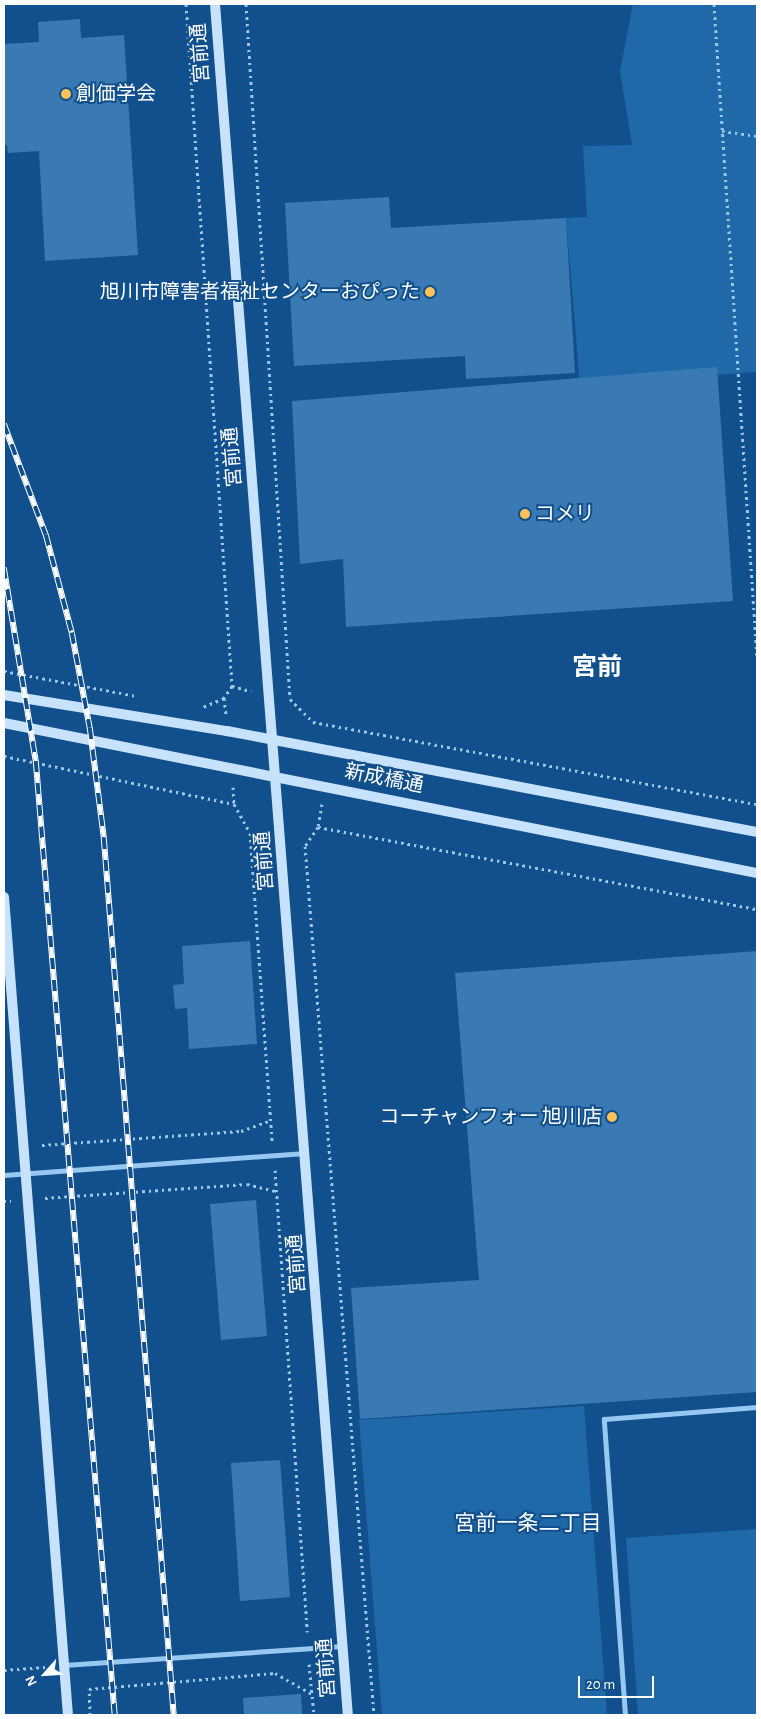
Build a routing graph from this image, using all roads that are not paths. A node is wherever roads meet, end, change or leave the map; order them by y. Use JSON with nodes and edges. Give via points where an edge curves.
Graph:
{"nodes":[{"id":1,"x":216,"y":4,"type":"edge"},
{"id":2,"x":4,"y":695,"type":"edge"},
{"id":3,"x":4,"y":723,"type":"edge"},
{"id":4,"x":274,"y":740,"type":"junction"},
{"id":5,"x":277,"y":776,"type":"junction"},
{"id":6,"x":757,"y":832,"type":"edge"},
{"id":7,"x":757,"y":873,"type":"edge"},
{"id":8,"x":4,"y":897,"type":"edge"},
{"id":9,"x":306,"y":1152,"type":"junction"},
{"id":10,"x":24,"y":1174,"type":"junction"},
{"id":11,"x":4,"y":1176,"type":"edge"},
{"id":12,"x":757,"y":1408,"type":"edge"},
{"id":13,"x":342,"y":1646,"type":"junction"},
{"id":14,"x":64,"y":1665,"type":"junction"},
{"id":15,"x":68,"y":1715,"type":"edge"},
{"id":16,"x":348,"y":1715,"type":"edge"},
{"id":17,"x":625,"y":1715,"type":"edge"}],
"edges":[{"from":1,"to":4,"type":"street","name":"宮前通"},
{"from":2,"to":4,"type":"street","name":"新成橋通"},
{"from":3,"to":5,"type":"street","name":"新成橋通"},
{"from":4,"to":5,"type":"street","name":"宮前通"},
{"from":4,"to":6,"type":"street","name":"新成橋通"},
{"from":5,"to":7,"type":"street","name":"新成橋通"},
{"from":5,"to":9,"type":"street","name":"宮前通"},
{"from":8,"to":10,"type":"street"},
{"from":9,"to":10,"type":"street"},
{"from":9,"to":13,"type":"street","name":"宮前通"},
{"from":10,"to":11,"type":"street"},
{"from":10,"to":14,"type":"street"},
{"from":12,"to":17,"type":"street","via":[[604,1419]]},
{"from":13,"to":14,"type":"street"},
{"from":13,"to":16,"type":"street","name":"宮前通"},
{"from":14,"to":15,"type":"street"}]}
